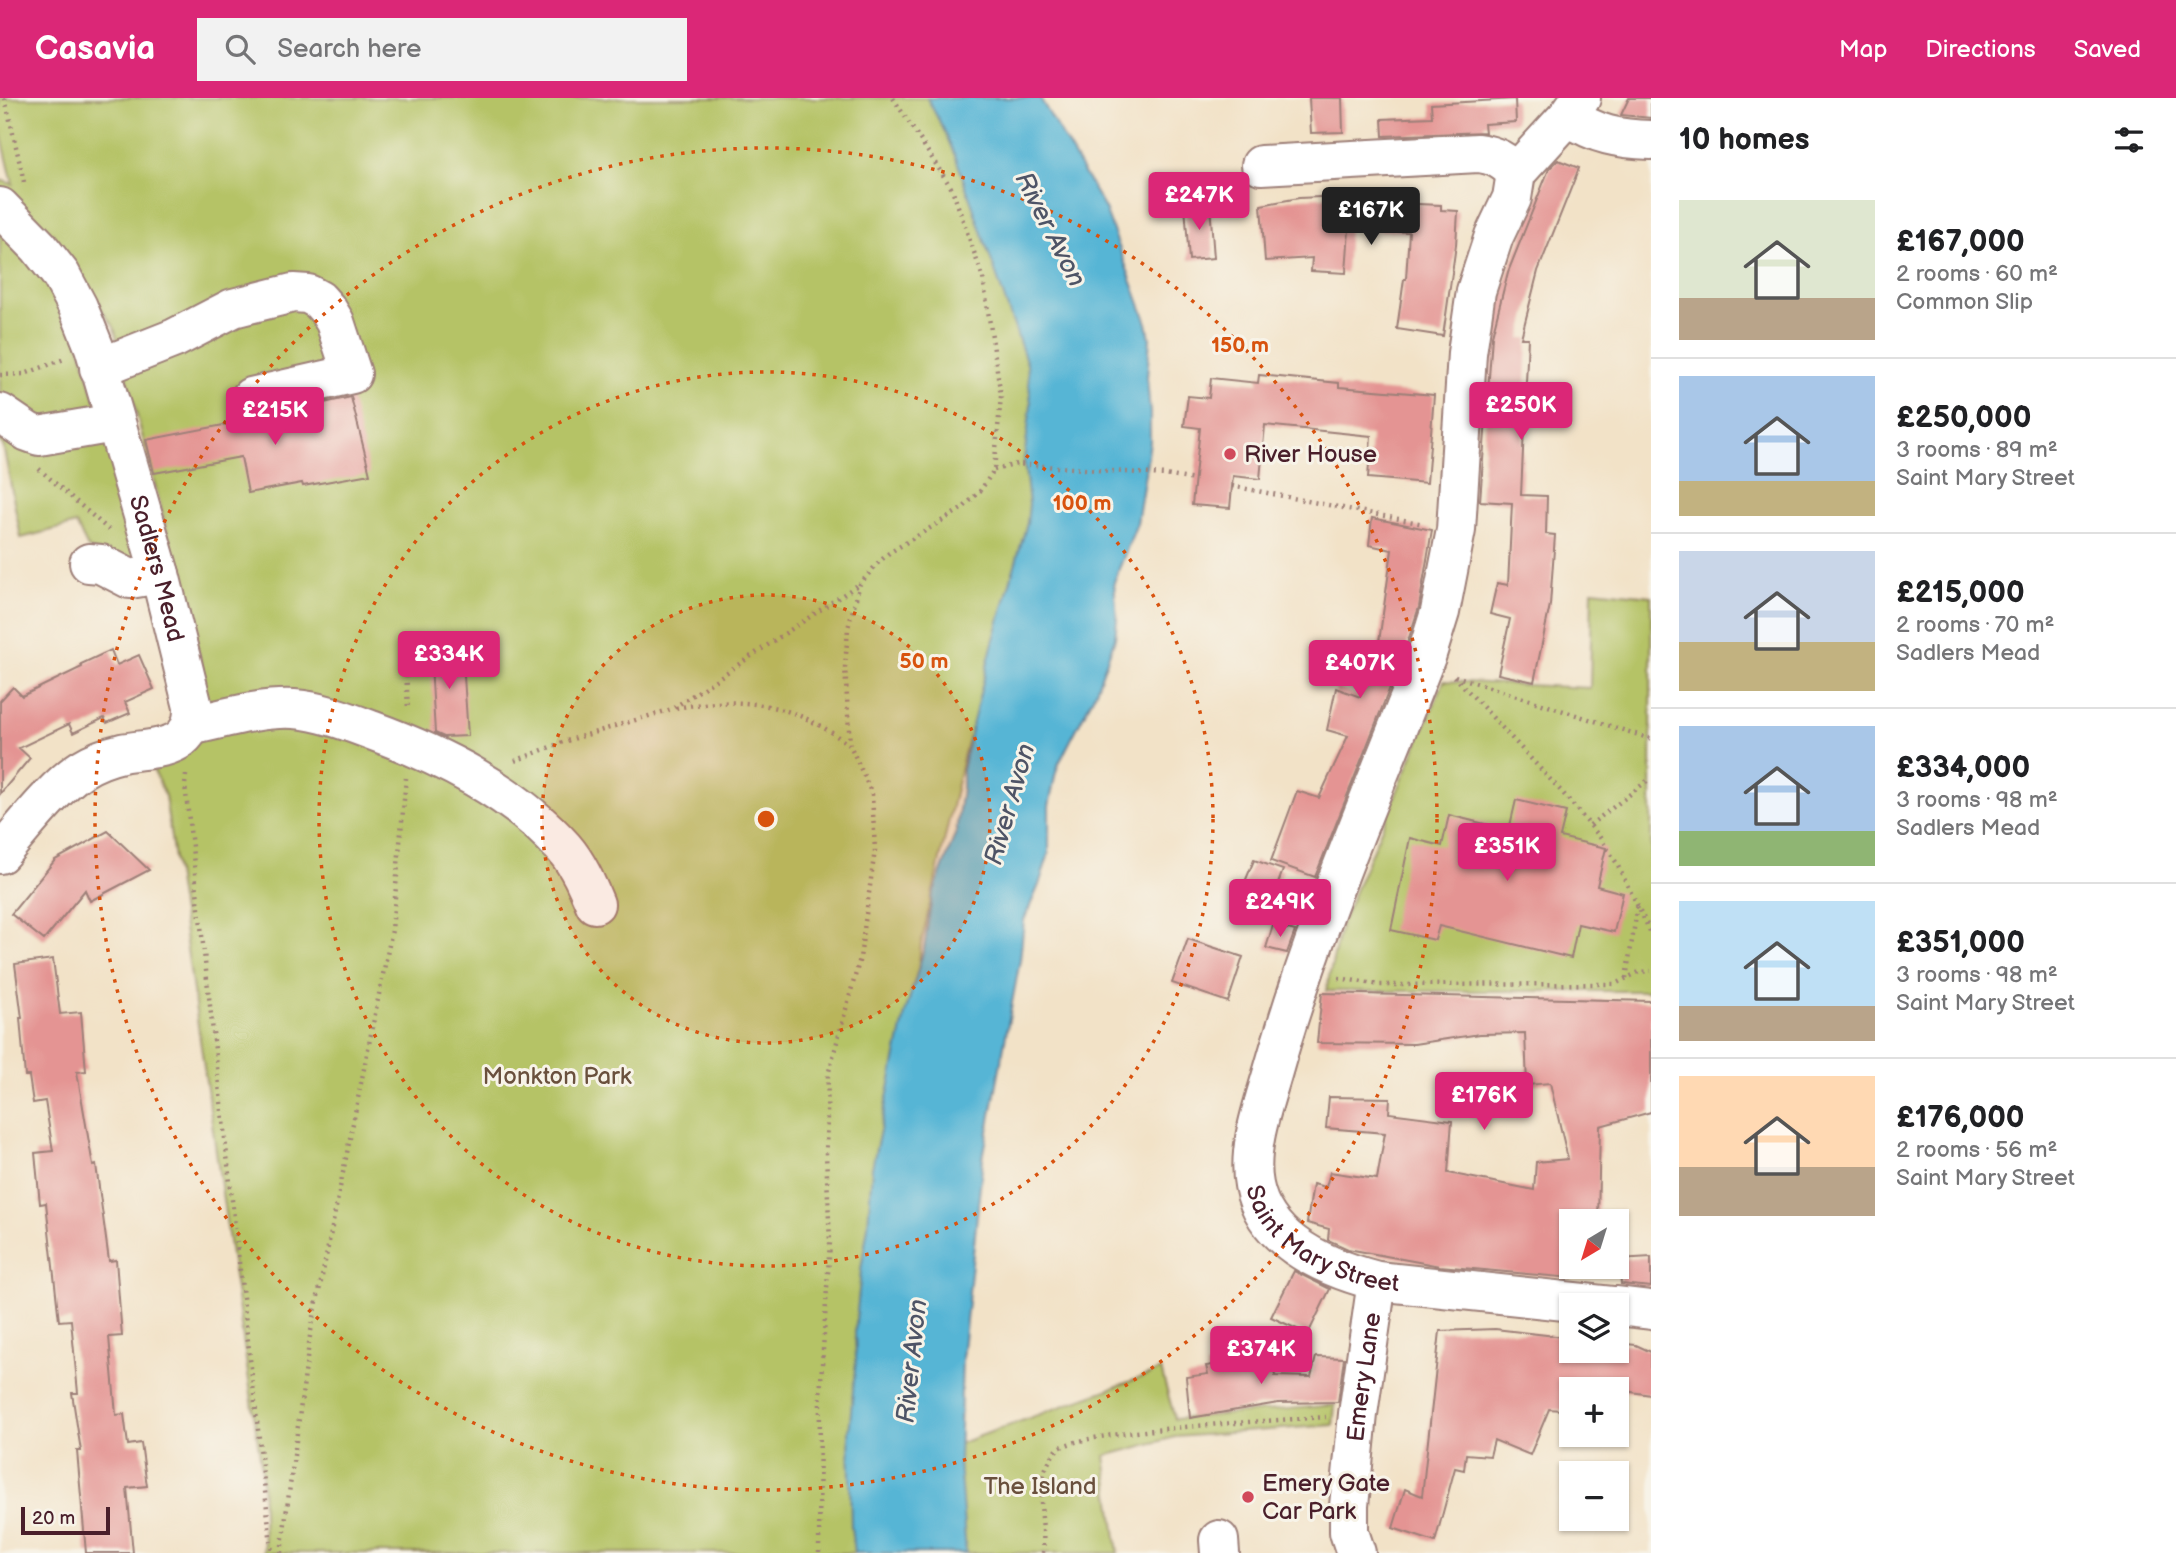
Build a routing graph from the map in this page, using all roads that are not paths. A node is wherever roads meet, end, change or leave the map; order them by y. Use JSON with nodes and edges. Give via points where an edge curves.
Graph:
{"nodes":[{"id":1,"x":1575,"y":107,"type":"edge"},
{"id":2,"x":1651,"y":140,"type":"edge"},
{"id":3,"x":1261,"y":165,"type":"dead end"},
{"id":4,"x":1516,"y":173,"type":"junction"},
{"id":5,"x":12,"y":196,"type":"edge"},
{"id":6,"x":96,"y":357,"type":"junction"},
{"id":7,"x":251,"y":397,"type":"dead end"},
{"id":8,"x":0,"y":413,"type":"edge"},
{"id":9,"x":114,"y":423,"type":"junction"},
{"id":10,"x":89,"y":563,"type":"dead end"},
{"id":11,"x":160,"y":574,"type":"junction"},
{"id":12,"x":190,"y":726,"type":"junction"},
{"id":13,"x":0,"y":854,"type":"edge"},
{"id":14,"x":595,"y":904,"type":"dead end"},
{"id":15,"x":1377,"y":1281,"type":"junction"},
{"id":16,"x":1559,"y":1300,"type":"edge"},
{"id":17,"x":1629,"y":1308,"type":"edge"},
{"id":18,"x":1651,"y":1310,"type":"edge"},
{"id":19,"x":1356,"y":1553,"type":"edge"}],
"edges":[{"from":1,"to":2,"type":"street","via":[[1590,130],[1611,137]]},
{"from":1,"to":4,"type":"street"},
{"from":3,"to":4,"type":"street","via":[[1478,153],[1491,154]]},
{"from":4,"to":15,"type":"street","name":"Saint Mary Street","via":[[1512,198],[1483,264],[1471,320],[1456,530],[1443,600],[1301,975],[1253,1149],[1254,1185],[1274,1225],[1292,1244],[1318,1260]]},
{"from":5,"to":6,"type":"street","name":"Sadlers Mead","via":[[78,307]]},
{"from":6,"to":7,"type":"street","via":[[175,338],[233,308],[293,293],[319,300],[335,322],[352,373]]},
{"from":6,"to":9,"type":"street","name":"Sadlers Mead"},
{"from":8,"to":9,"type":"street","via":[[39,436]]},
{"from":9,"to":11,"type":"street","name":"Sadlers Mead"},
{"from":10,"to":11,"type":"street","via":[[130,579]]},
{"from":11,"to":12,"type":"street","name":"Sadlers Mead","via":[[192,707]]},
{"from":12,"to":13,"type":"street","via":[[170,745],[120,754],[83,768]]},
{"from":12,"to":14,"type":"street","via":[[295,709],[348,721],[410,745],[511,800],[542,826],[566,850]]},
{"from":15,"to":16,"type":"street","name":"Saint Mary Street"},
{"from":15,"to":19,"type":"street","name":"Emery Lane","via":[[1358,1414],[1349,1532]]},
{"from":17,"to":18,"type":"street","name":"Saint Mary Street"}]}
